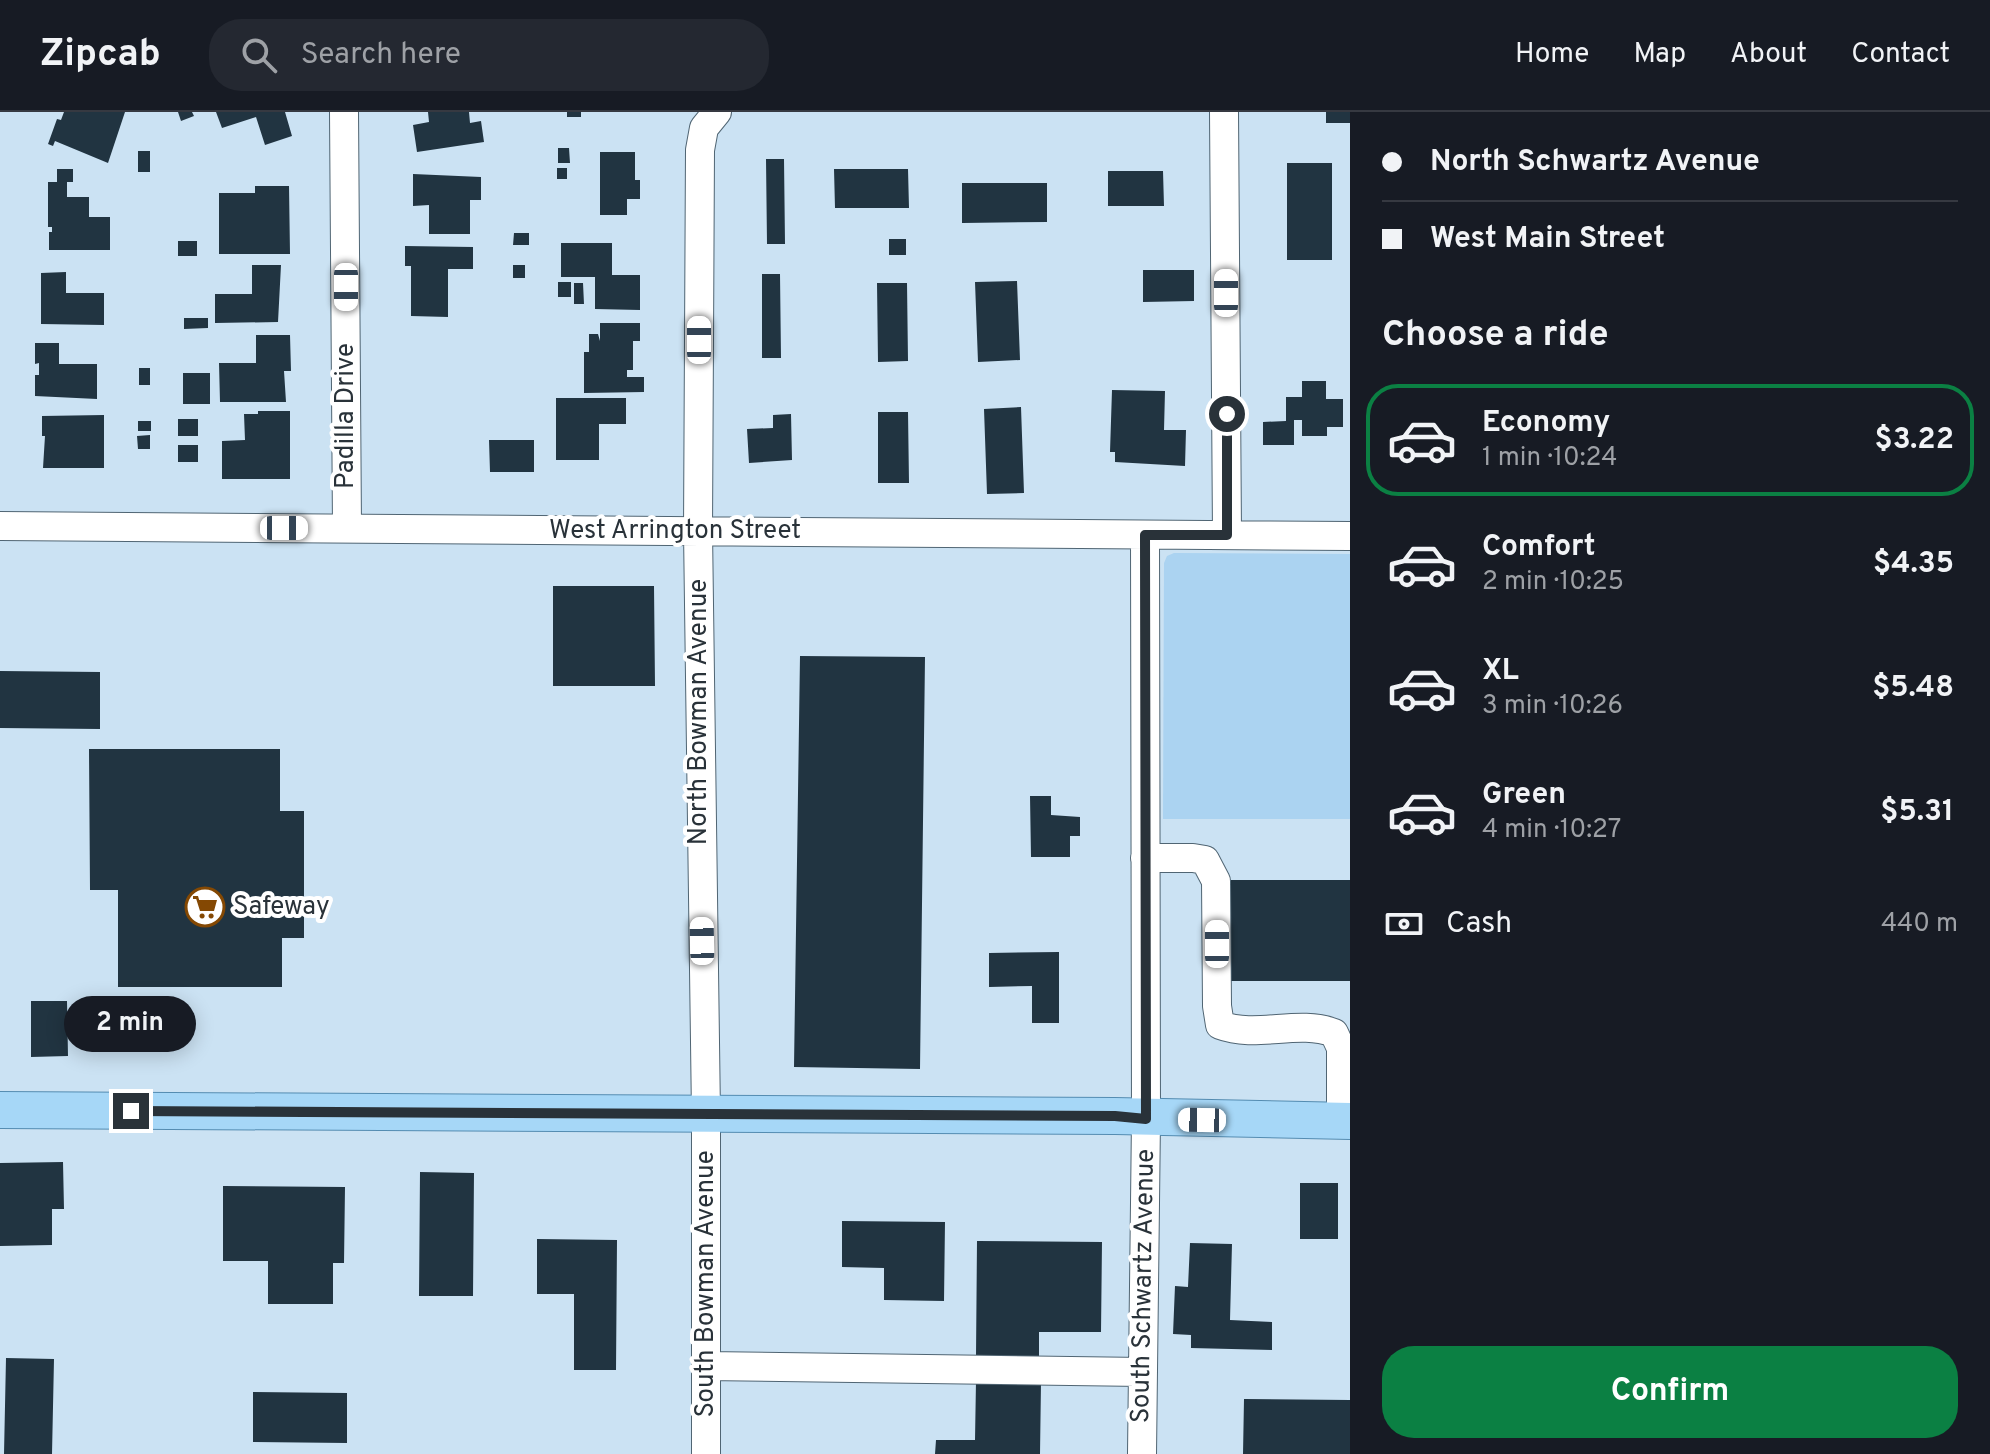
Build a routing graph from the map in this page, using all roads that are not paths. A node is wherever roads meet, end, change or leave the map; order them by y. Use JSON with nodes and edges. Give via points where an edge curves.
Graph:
{"nodes":[{"id":1,"x":344,"y":112,"type":"edge"},
{"id":2,"x":1224,"y":112,"type":"edge"},
{"id":3,"x":714,"y":115,"type":"edge"},
{"id":4,"x":0,"y":526,"type":"edge"},
{"id":5,"x":347,"y":528,"type":"junction"},
{"id":6,"x":698,"y":531,"type":"junction"},
{"id":7,"x":1145,"y":535,"type":"junction"},
{"id":8,"x":1227,"y":535,"type":"junction"},
{"id":9,"x":1350,"y":536,"type":"edge"},
{"id":10,"x":1145,"y":858,"type":"junction"},
{"id":11,"x":0,"y":1110,"type":"edge"},
{"id":12,"x":706,"y":1115,"type":"junction"},
{"id":13,"x":1146,"y":1119,"type":"junction"},
{"id":14,"x":1346,"y":1121,"type":"edge"},
{"id":15,"x":706,"y":1366,"type":"junction"},
{"id":16,"x":1143,"y":1372,"type":"junction"},
{"id":17,"x":706,"y":1454,"type":"edge"},
{"id":18,"x":1142,"y":1454,"type":"edge"}],
"edges":[{"from":1,"to":5,"type":"street","name":"Padilla Drive"},
{"from":2,"to":8,"type":"street"},
{"from":3,"to":6,"type":"street","name":"North Bowman Avenue","via":[[704,128],[700,150]]},
{"from":4,"to":5,"type":"street","name":"West Arrington Street"},
{"from":5,"to":6,"type":"street","name":"West Arrington Street"},
{"from":6,"to":7,"type":"street","name":"West Arrington Street"},
{"from":6,"to":12,"type":"street","name":"North Bowman Avenue"},
{"from":7,"to":8,"type":"street","name":"West Arrington Street"},
{"from":7,"to":10,"type":"street","name":"South Schwartz Avenue"},
{"from":8,"to":9,"type":"street","name":"West Arrington Street"},
{"from":10,"to":13,"type":"street","name":"South Schwartz Avenue"},
{"from":10,"to":14,"type":"street","via":[[1205,860],[1216,881],[1220,1025],[1334,1033],[1341,1048]]},
{"from":11,"to":12,"type":"main road"},
{"from":12,"to":13,"type":"main road"},
{"from":12,"to":15,"type":"street","name":"South Bowman Avenue"},
{"from":13,"to":14,"type":"main road"},
{"from":13,"to":16,"type":"street","name":"South Schwartz Avenue"},
{"from":15,"to":16,"type":"street"},
{"from":15,"to":17,"type":"street","name":"South Bowman Avenue"},
{"from":16,"to":18,"type":"street","name":"South Schwartz Avenue"}]}
